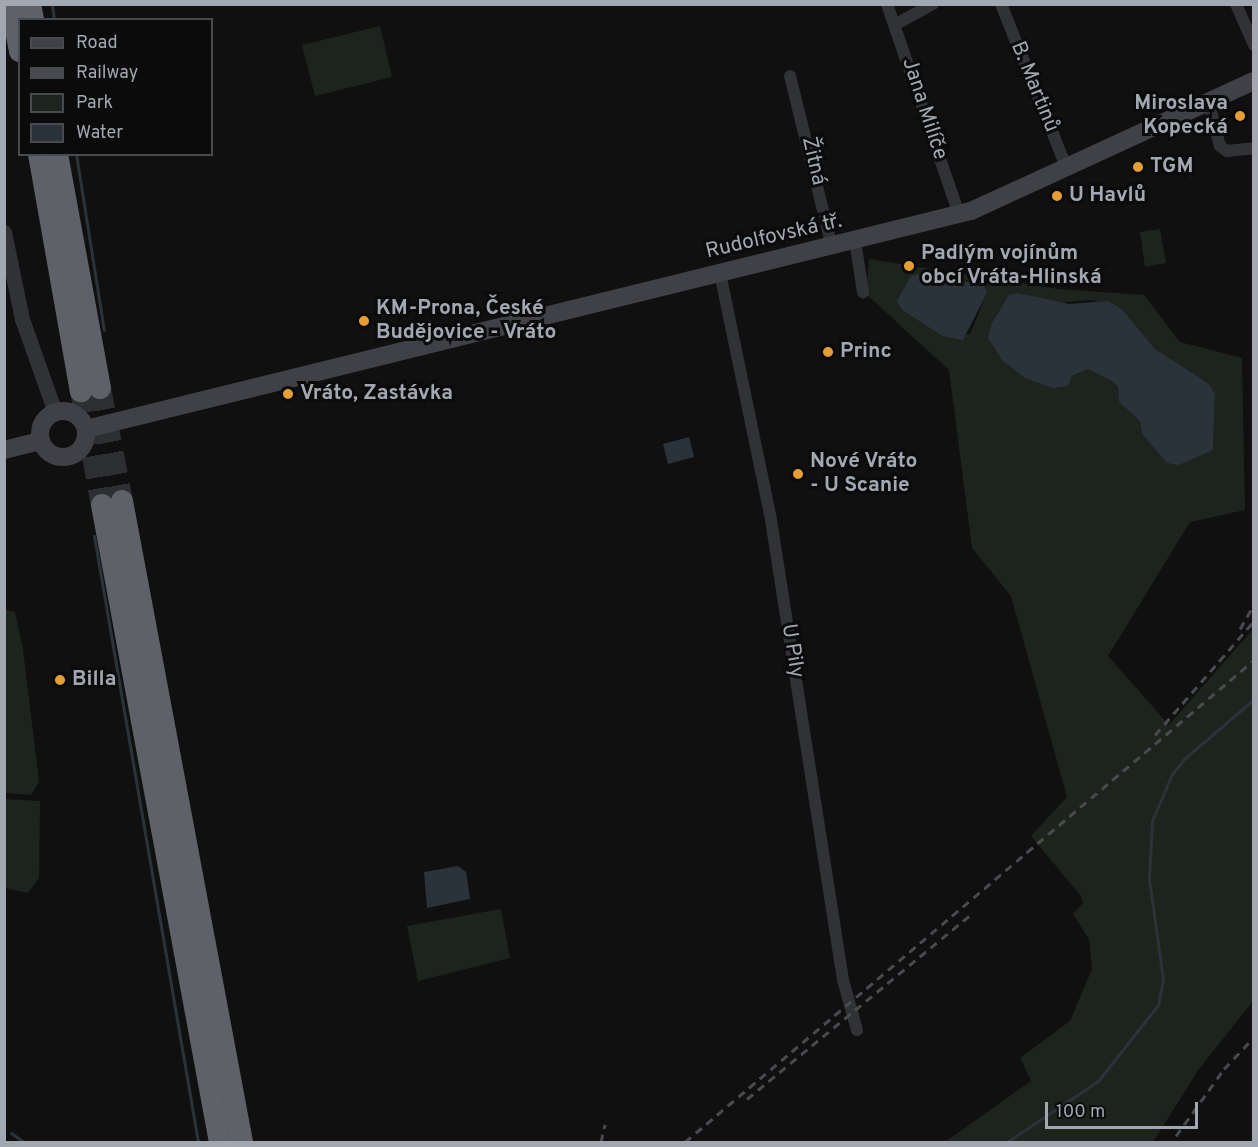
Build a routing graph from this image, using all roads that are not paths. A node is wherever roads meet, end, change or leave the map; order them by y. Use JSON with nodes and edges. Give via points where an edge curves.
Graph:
{"nodes":[{"id":1,"x":11,"y":4,"type":"edge"},
{"id":2,"x":887,"y":4,"type":"edge"},
{"id":3,"x":933,"y":4,"type":"edge"},
{"id":4,"x":1001,"y":4,"type":"edge"},
{"id":5,"x":1236,"y":4,"type":"edge"},
{"id":6,"x":896,"y":24,"type":"junction"},
{"id":7,"x":18,"y":41,"type":"edge"},
{"id":8,"x":1254,"y":45,"type":"edge"},
{"id":9,"x":790,"y":76,"type":"dead end"},
{"id":10,"x":1254,"y":81,"type":"edge"},
{"id":11,"x":1209,"y":103,"type":"junction"},
{"id":12,"x":1254,"y":148,"type":"edge"},
{"id":13,"x":39,"y":156,"type":"edge"},
{"id":14,"x":57,"y":156,"type":"edge"},
{"id":15,"x":1067,"y":169,"type":"junction"},
{"id":16,"x":959,"y":214,"type":"junction"},
{"id":17,"x":4,"y":232,"type":"edge"},
{"id":18,"x":855,"y":241,"type":"junction"},
{"id":19,"x":832,"y":247,"type":"junction"},
{"id":20,"x":720,"y":273,"type":"junction"},
{"id":21,"x":863,"y":292,"type":"dead end"},
{"id":22,"x":55,"y":412,"type":"junction"},
{"id":23,"x":86,"y":429,"type":"junction"},
{"id":24,"x":41,"y":441,"type":"junction"},
{"id":25,"x":4,"y":450,"type":"edge"},
{"id":26,"x":856,"y":1030,"type":"dead end"},
{"id":27,"x":220,"y":1143,"type":"edge"},
{"id":28,"x":242,"y":1143,"type":"edge"}],
"edges":[{"from":1,"to":7,"type":"highway"},
{"from":2,"to":6,"type":"street","name":"Jana Milíče"},
{"from":3,"to":6,"type":"street"},
{"from":4,"to":15,"type":"street","name":"B. Martinů"},
{"from":5,"to":8,"type":"street"},
{"from":6,"to":16,"type":"street","name":"Jana Milíče"},
{"from":9,"to":19,"type":"street","name":"Žitná"},
{"from":10,"to":11,"type":"main road","name":"Rudolfovská tř."},
{"from":11,"to":12,"type":"street","via":[[1220,146],[1227,151]]},
{"from":11,"to":15,"type":"main road","name":"Rudolfovská tř."},
{"from":13,"to":14,"type":"highway","via":[[90,389]]},
{"from":15,"to":16,"type":"main road","name":"Rudolfovská tř."},
{"from":16,"to":18,"type":"main road","name":"Rudolfovská tř."},
{"from":17,"to":22,"type":"street","via":[[22,319]]},
{"from":18,"to":19,"type":"main road","name":"Rudolfovská tř."},
{"from":18,"to":21,"type":"street"},
{"from":19,"to":20,"type":"main road","name":"Rudolfovská tř."},
{"from":20,"to":23,"type":"main road","name":"Rudolfovská tř."},
{"from":20,"to":26,"type":"street","name":"U Pily","via":[[772,530],[843,981]]},
{"from":22,"to":23,"type":"main road","via":[[78,415]]},
{"from":22,"to":24,"type":"main road","via":[[44,420]]},
{"from":23,"to":24,"type":"main road","via":[[84,444],[73,455],[57,456]]},
{"from":24,"to":25,"type":"main road"},
{"from":27,"to":28,"type":"highway","via":[[112,503]]}]}
